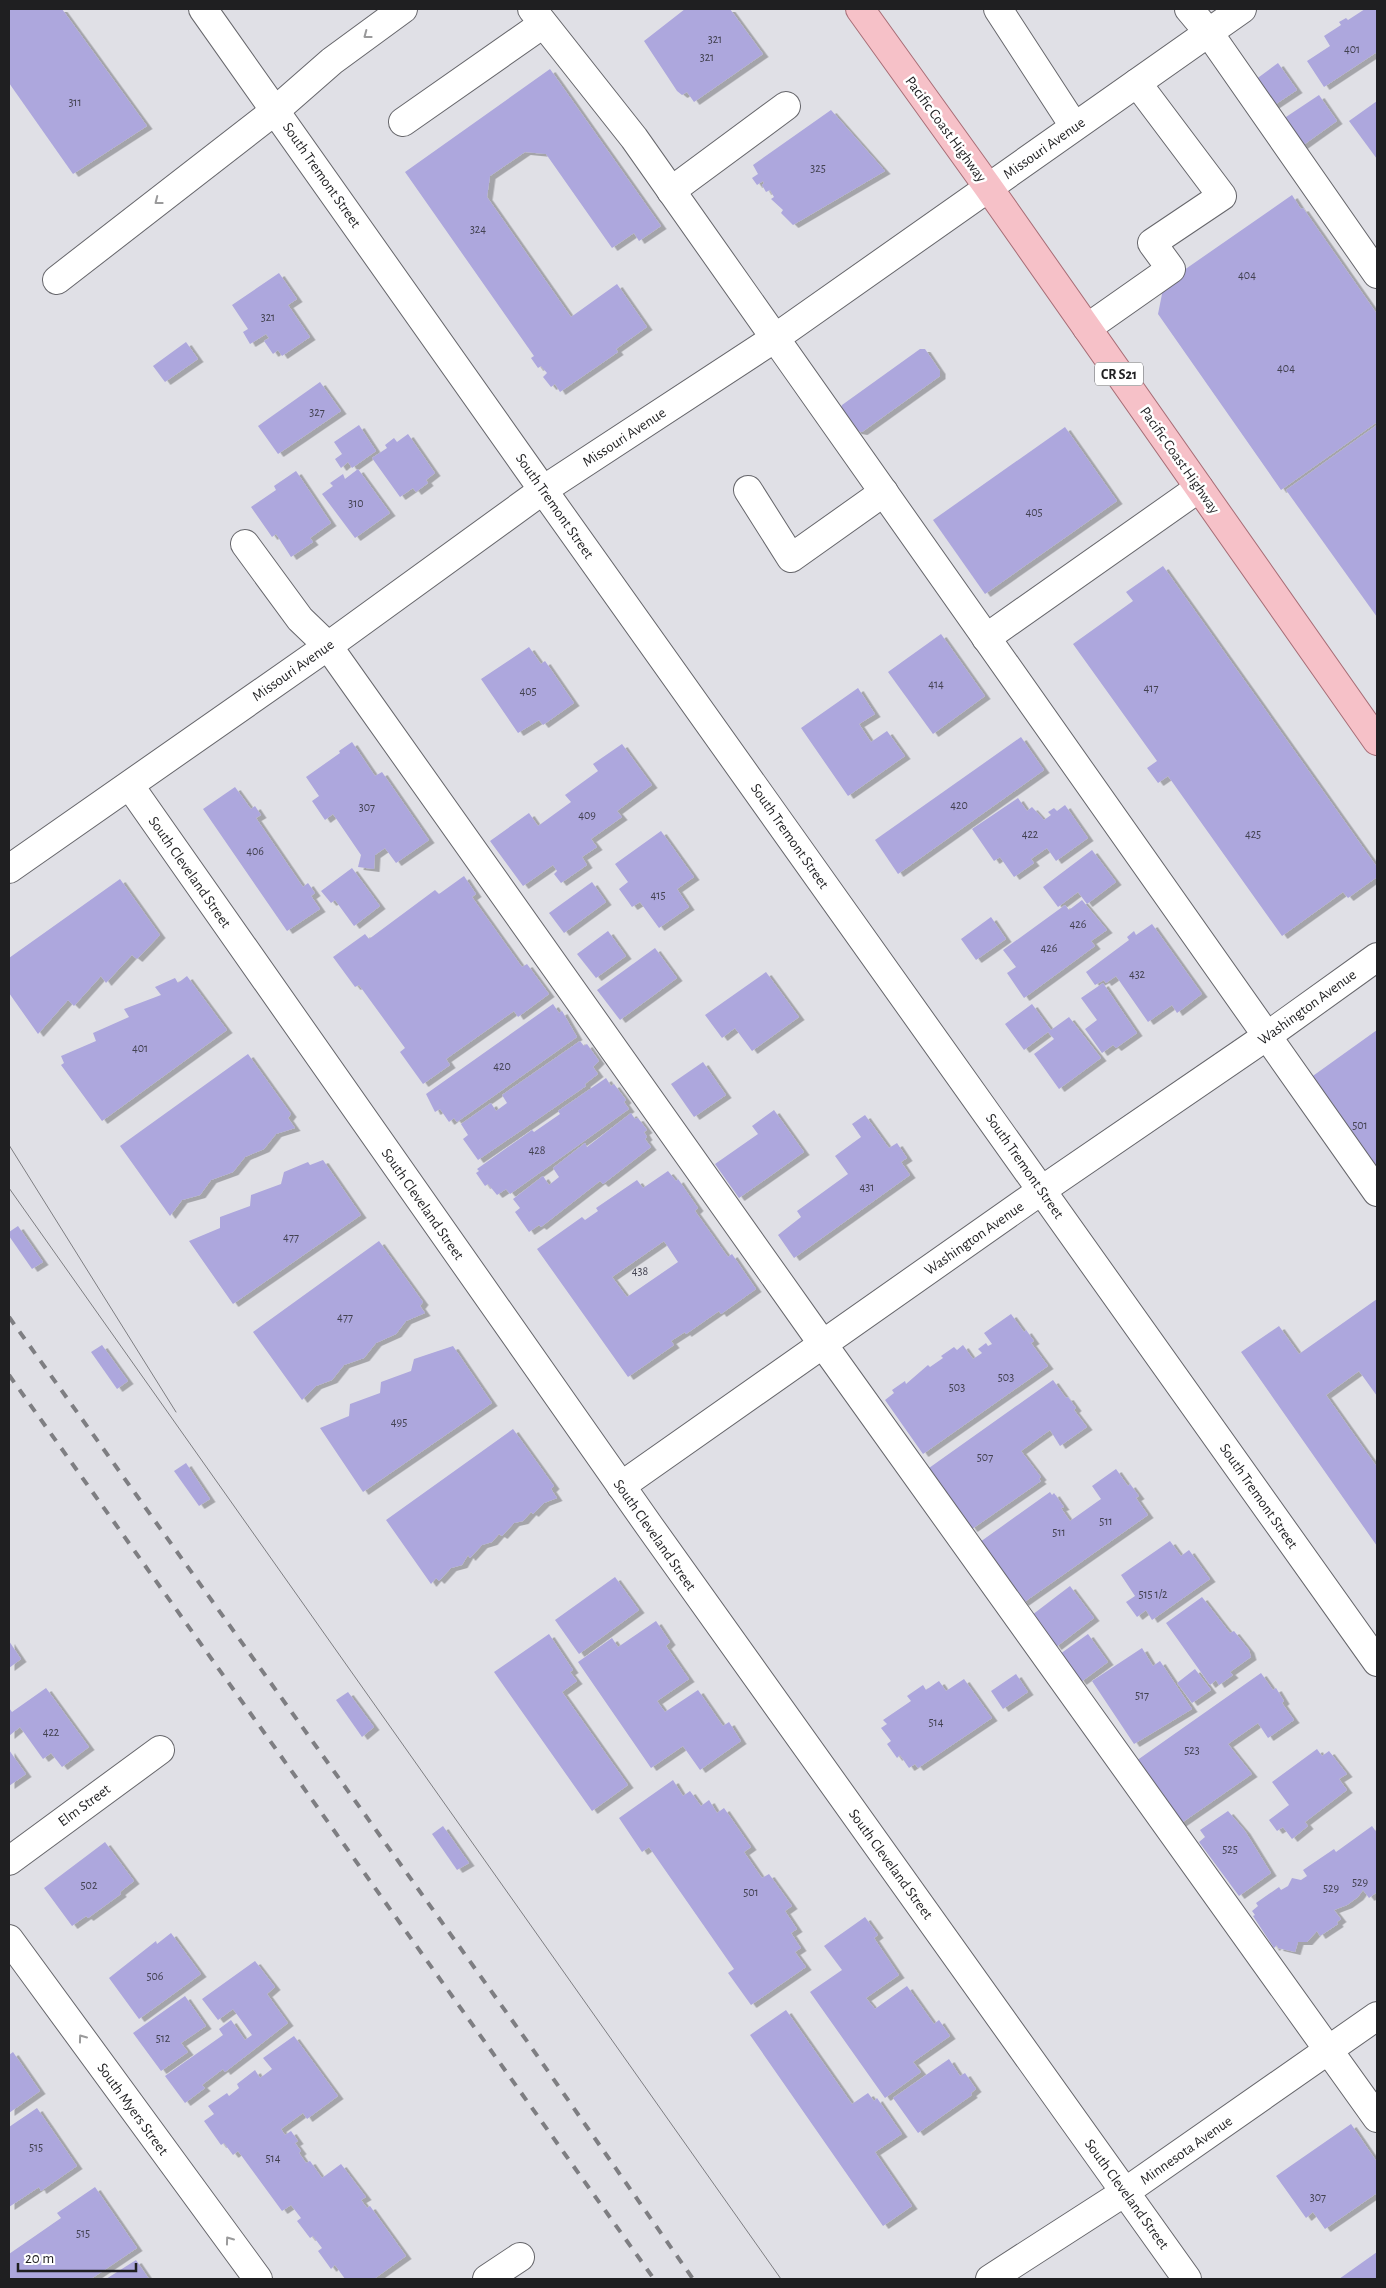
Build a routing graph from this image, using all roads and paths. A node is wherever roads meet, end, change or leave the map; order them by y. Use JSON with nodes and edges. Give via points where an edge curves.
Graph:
{"nodes":[{"id":1,"x":204,"y":9,"type":"edge"},
{"id":2,"x":403,"y":9,"type":"edge"},
{"id":3,"x":860,"y":9,"type":"edge"},
{"id":4,"x":998,"y":9,"type":"edge"},
{"id":5,"x":1189,"y":9,"type":"edge"},
{"id":6,"x":1242,"y":9,"type":"edge"},
{"id":7,"x":538,"y":16,"type":"edge"},
{"id":8,"x":1209,"y":33,"type":"junction"},
{"id":9,"x":1137,"y":83,"type":"junction"},
{"id":10,"x":786,"y":106,"type":"dead end"},
{"id":11,"x":276,"y":110,"type":"junction"},
{"id":12,"x":403,"y":122,"type":"dead end"},
{"id":13,"x":1074,"y":126,"type":"junction"},
{"id":14,"x":988,"y":187,"type":"junction"},
{"id":15,"x":672,"y":191,"type":"junction"},
{"id":16,"x":1377,"y":274,"type":"edge"},
{"id":17,"x":57,"y":280,"type":"dead end"},
{"id":18,"x":1087,"y":328,"type":"junction"},
{"id":19,"x":775,"y":338,"type":"junction"},
{"id":20,"x":1199,"y":488,"type":"junction"},
{"id":21,"x":542,"y":490,"type":"junction"},
{"id":22,"x":748,"y":490,"type":"dead end"},
{"id":23,"x":884,"y":492,"type":"junction"},
{"id":24,"x":245,"y":544,"type":"dead end"},
{"id":25,"x":986,"y":638,"type":"junction"},
{"id":26,"x":328,"y":646,"type":"junction"},
{"id":27,"x":1377,"y":741,"type":"edge"},
{"id":28,"x":130,"y":786,"type":"junction"},
{"id":29,"x":9,"y":869,"type":"edge"},
{"id":30,"x":1377,"y":957,"type":"edge"},
{"id":31,"x":1267,"y":1036,"type":"junction"},
{"id":32,"x":1042,"y":1190,"type":"junction"},
{"id":33,"x":1377,"y":1192,"type":"edge"},
{"id":34,"x":822,"y":1343,"type":"junction"},
{"id":35,"x":621,"y":1486,"type":"junction"},
{"id":36,"x":1377,"y":1662,"type":"edge"},
{"id":37,"x":160,"y":1750,"type":"dead end"},
{"id":38,"x":9,"y":1861,"type":"edge"},
{"id":39,"x":9,"y":1939,"type":"edge"},
{"id":40,"x":1377,"y":2016,"type":"edge"},
{"id":41,"x":1330,"y":2050,"type":"junction"},
{"id":42,"x":1377,"y":2118,"type":"edge"},
{"id":43,"x":1126,"y":2192,"type":"junction"},
{"id":44,"x":520,"y":2257,"type":"dead end"},
{"id":45,"x":258,"y":2279,"type":"edge"},
{"id":46,"x":487,"y":2279,"type":"edge"},
{"id":47,"x":990,"y":2279,"type":"edge"},
{"id":48,"x":1187,"y":2279,"type":"edge"}],
"edges":[{"from":1,"to":11,"type":"street","name":"South Tremont Street"},
{"from":2,"to":11,"type":"street","one_way":true,"via":[[332,61]]},
{"from":3,"to":14,"type":"main road","name":"Pacific Coast Highway","number":"CR S21"},
{"from":4,"to":13,"type":"street"},
{"from":5,"to":8,"type":"street"},
{"from":6,"to":8,"type":"street","name":"Missouri Avenue"},
{"from":7,"to":12,"type":"street"},
{"from":7,"to":15,"type":"street"},
{"from":8,"to":9,"type":"street","name":"Missouri Avenue"},
{"from":8,"to":16,"type":"street"},
{"from":9,"to":13,"type":"street","name":"Missouri Avenue"},
{"from":9,"to":18,"type":"street","via":[[1222,196],[1152,243],[1171,269]]},
{"from":10,"to":15,"type":"street"},
{"from":11,"to":17,"type":"street","one_way":true},
{"from":11,"to":21,"type":"street","name":"South Tremont Street"},
{"from":13,"to":14,"type":"street","name":"Missouri Avenue"},
{"from":14,"to":18,"type":"main road","name":"Pacific Coast Highway","number":"CR S21"},
{"from":14,"to":19,"type":"street","name":"Missouri Avenue"},
{"from":15,"to":19,"type":"street"},
{"from":18,"to":20,"type":"main road","name":"Pacific Coast Highway","number":"CR S21"},
{"from":19,"to":21,"type":"street","name":"Missouri Avenue"},
{"from":19,"to":23,"type":"street"},
{"from":20,"to":25,"type":"street"},
{"from":20,"to":27,"type":"main road","name":"Pacific Coast Highway","number":"CR S21"},
{"from":21,"to":26,"type":"street","name":"Missouri Avenue"},
{"from":21,"to":32,"type":"street","name":"South Tremont Street"},
{"from":22,"to":23,"type":"street","via":[[790,558]]},
{"from":23,"to":25,"type":"street"},
{"from":24,"to":26,"type":"street","via":[[300,619]]},
{"from":25,"to":31,"type":"street"},
{"from":26,"to":28,"type":"street","name":"Missouri Avenue"},
{"from":26,"to":34,"type":"street"},
{"from":28,"to":29,"type":"street","name":"Missouri Avenue"},
{"from":28,"to":35,"type":"street","name":"South Cleveland Street"},
{"from":30,"to":31,"type":"street","name":"Washington Avenue"},
{"from":31,"to":32,"type":"street","name":"Washington Avenue"},
{"from":31,"to":33,"type":"street"},
{"from":32,"to":34,"type":"street","name":"Washington Avenue"},
{"from":32,"to":36,"type":"street","name":"South Tremont Street"},
{"from":34,"to":35,"type":"street","name":"Washington Avenue"},
{"from":34,"to":41,"type":"street"},
{"from":35,"to":43,"type":"street","name":"South Cleveland Street"},
{"from":37,"to":38,"type":"street","name":"Elm Street"},
{"from":45,"to":39,"type":"street","name":"South Myers Street","one_way":true},
{"from":40,"to":41,"type":"street","name":"Minnesota Avenue"},
{"from":41,"to":42,"type":"street"},
{"from":41,"to":43,"type":"street","name":"Minnesota Avenue"},
{"from":43,"to":47,"type":"street","name":"Minnesota Avenue"},
{"from":43,"to":48,"type":"street","name":"South Cleveland Street"},
{"from":44,"to":46,"type":"street"}]}
